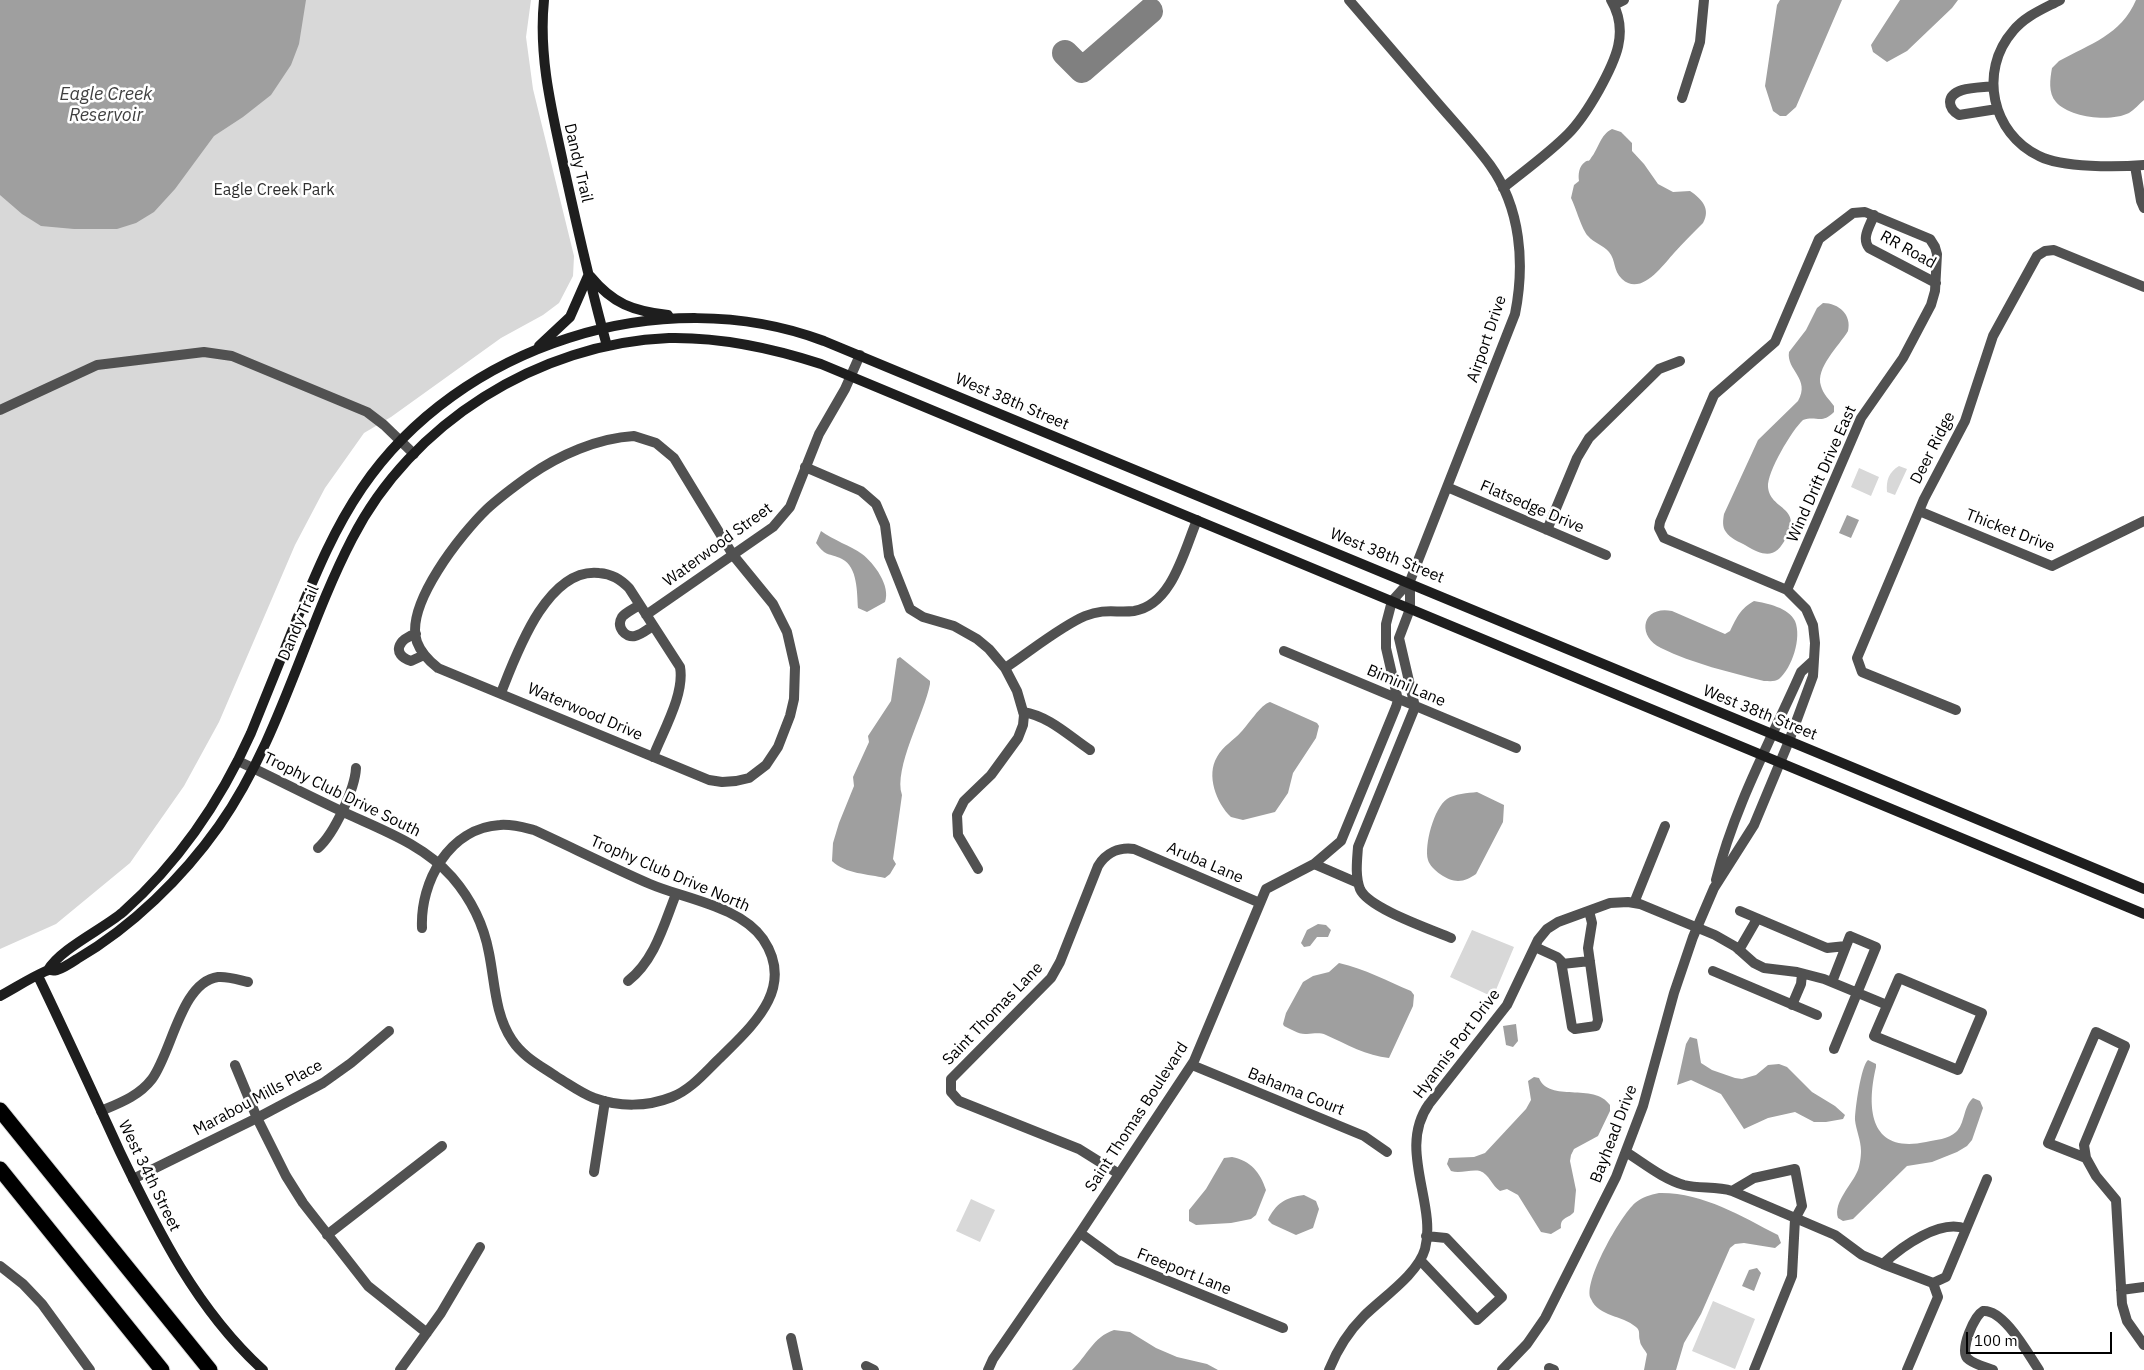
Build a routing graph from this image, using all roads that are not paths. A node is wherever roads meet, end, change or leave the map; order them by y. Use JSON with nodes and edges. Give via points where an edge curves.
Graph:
{"nodes":[{"id":1,"x":544,"y":0,"type":"edge"},
{"id":2,"x":1349,"y":0,"type":"edge"},
{"id":3,"x":1624,"y":0,"type":"edge"},
{"id":4,"x":1704,"y":0,"type":"edge"},
{"id":5,"x":2060,"y":0,"type":"edge"},
{"id":6,"x":1612,"y":2,"type":"edge"},
{"id":7,"x":1993,"y":86,"type":"junction"},
{"id":8,"x":1682,"y":98,"type":"dead end"},
{"id":9,"x":1997,"y":108,"type":"junction"},
{"id":10,"x":2139,"y":166,"type":"edge"},
{"id":11,"x":1503,"y":188,"type":"junction"},
{"id":12,"x":2144,"y":208,"type":"edge"},
{"id":13,"x":1874,"y":215,"type":"junction"},
{"id":14,"x":588,"y":275,"type":"junction"},
{"id":15,"x":1936,"y":283,"type":"junction"},
{"id":16,"x":2144,"y":287,"type":"edge"},
{"id":17,"x":699,"y":318,"type":"junction"},
{"id":18,"x":602,"y":329,"type":"junction"},
{"id":19,"x":607,"y":346,"type":"junction"},
{"id":20,"x":532,"y":351,"type":"junction"},
{"id":21,"x":860,"y":355,"type":"junction"},
{"id":22,"x":1680,"y":360,"type":"dead end"},
{"id":23,"x":851,"y":376,"type":"junction"},
{"id":24,"x":0,"y":410,"type":"edge"},
{"id":25,"x":401,"y":441,"type":"junction"},
{"id":26,"x":414,"y":454,"type":"junction"},
{"id":27,"x":805,"y":467,"type":"junction"},
{"id":28,"x":1447,"y":487,"type":"junction"},
{"id":29,"x":1919,"y":511,"type":"junction"},
{"id":30,"x":1197,"y":520,"type":"junction"},
{"id":31,"x":2144,"y":521,"type":"edge"},
{"id":32,"x":1547,"y":530,"type":"junction"},
{"id":33,"x":1606,"y":555,"type":"dead end"},
{"id":34,"x":733,"y":556,"type":"junction"},
{"id":35,"x":1410,"y":581,"type":"junction"},
{"id":36,"x":1787,"y":590,"type":"junction"},
{"id":37,"x":1392,"y":601,"type":"junction"},
{"id":38,"x":639,"y":605,"type":"junction"},
{"id":39,"x":1410,"y":608,"type":"junction"},
{"id":40,"x":646,"y":615,"type":"junction"},
{"id":41,"x":653,"y":626,"type":"junction"},
{"id":42,"x":416,"y":634,"type":"junction"},
{"id":43,"x":422,"y":650,"type":"junction"},
{"id":44,"x":1284,"y":651,"type":"dead end"},
{"id":45,"x":1813,"y":661,"type":"junction"},
{"id":46,"x":1005,"y":668,"type":"junction"},
{"id":47,"x":501,"y":693,"type":"junction"},
{"id":48,"x":1398,"y":700,"type":"junction"},
{"id":49,"x":1415,"y":707,"type":"junction"},
{"id":50,"x":1956,"y":710,"type":"dead end"},
{"id":51,"x":1024,"y":712,"type":"junction"},
{"id":52,"x":1773,"y":734,"type":"junction"},
{"id":53,"x":1789,"y":741,"type":"junction"},
{"id":54,"x":1516,"y":748,"type":"dead end"},
{"id":55,"x":1090,"y":750,"type":"dead end"},
{"id":56,"x":1762,"y":756,"type":"junction"},
{"id":57,"x":653,"y":757,"type":"junction"},
{"id":58,"x":238,"y":761,"type":"junction"},
{"id":59,"x":1780,"y":763,"type":"junction"},
{"id":60,"x":254,"y":768,"type":"junction"},
{"id":61,"x":356,"y":768,"type":"dead end"},
{"id":62,"x":341,"y":811,"type":"junction"},
{"id":63,"x":1665,"y":826,"type":"dead end"},
{"id":64,"x":1341,"y":840,"type":"junction"},
{"id":65,"x":1358,"y":847,"type":"junction"},
{"id":66,"x":318,"y":848,"type":"dead end"},
{"id":67,"x":1139,"y":852,"type":"joint"},
{"id":68,"x":439,"y":864,"type":"junction"},
{"id":69,"x":1314,"y":864,"type":"junction"},
{"id":70,"x":978,"y":869,"type":"dead end"},
{"id":71,"x":1358,"y":883,"type":"junction"},
{"id":72,"x":1714,"y":888,"type":"junction"},
{"id":73,"x":2144,"y":888,"type":"edge"},
{"id":74,"x":676,"y":894,"type":"junction"},
{"id":75,"x":1260,"y":903,"type":"junction"},
{"id":76,"x":1634,"y":903,"type":"junction"},
{"id":77,"x":1589,"y":911,"type":"junction"},
{"id":78,"x":1740,"y":911,"type":"dead end"},
{"id":79,"x":2144,"y":914,"type":"edge"},
{"id":80,"x":1757,"y":919,"type":"junction"},
{"id":81,"x":1698,"y":926,"type":"junction"},
{"id":82,"x":422,"y":928,"type":"dead end"},
{"id":83,"x":1450,"y":938,"type":"dead end"},
{"id":84,"x":1846,"y":946,"type":"junction"},
{"id":85,"x":1535,"y":947,"type":"junction"},
{"id":86,"x":1740,"y":950,"type":"junction"},
{"id":87,"x":1590,"y":961,"type":"junction"},
{"id":88,"x":1562,"y":964,"type":"junction"},
{"id":89,"x":48,"y":970,"type":"junction"},
{"id":90,"x":1714,"y":971,"type":"dead end"},
{"id":91,"x":1802,"y":974,"type":"junction"},
{"id":92,"x":38,"y":976,"type":"junction"},
{"id":93,"x":628,"y":981,"type":"dead end"},
{"id":94,"x":248,"y":982,"type":"dead end"},
{"id":95,"x":1832,"y":982,"type":"junction"},
{"id":96,"x":1857,"y":992,"type":"junction"},
{"id":97,"x":0,"y":996,"type":"edge"},
{"id":98,"x":1792,"y":1005,"type":"junction"},
{"id":99,"x":1887,"y":1005,"type":"junction"},
{"id":100,"x":762,"y":1014,"type":"joint"},
{"id":101,"x":1817,"y":1015,"type":"dead end"},
{"id":102,"x":389,"y":1031,"type":"dead end"},
{"id":103,"x":1834,"y":1049,"type":"dead end"},
{"id":104,"x":235,"y":1065,"type":"dead end"},
{"id":105,"x":1192,"y":1065,"type":"junction"},
{"id":106,"x":605,"y":1101,"type":"junction"},
{"id":107,"x":0,"y":1110,"type":"edge"},
{"id":108,"x":101,"y":1111,"type":"junction"},
{"id":109,"x":257,"y":1118,"type":"junction"},
{"id":110,"x":442,"y":1146,"type":"dead end"},
{"id":111,"x":1386,"y":1152,"type":"dead end"},
{"id":112,"x":1626,"y":1152,"type":"junction"},
{"id":113,"x":2086,"y":1158,"type":"junction"},
{"id":114,"x":0,"y":1170,"type":"edge"},
{"id":115,"x":594,"y":1172,"type":"dead end"},
{"id":116,"x":1120,"y":1174,"type":"junction"},
{"id":117,"x":133,"y":1179,"type":"junction"},
{"id":118,"x":1987,"y":1179,"type":"dead end"},
{"id":119,"x":1732,"y":1191,"type":"junction"},
{"id":120,"x":1795,"y":1219,"type":"junction"},
{"id":121,"x":1966,"y":1229,"type":"junction"},
{"id":122,"x":1080,"y":1233,"type":"junction"},
{"id":123,"x":327,"y":1235,"type":"junction"},
{"id":124,"x":1426,"y":1236,"type":"junction"},
{"id":125,"x":480,"y":1247,"type":"dead end"},
{"id":126,"x":1420,"y":1260,"type":"junction"},
{"id":127,"x":1883,"y":1264,"type":"junction"},
{"id":128,"x":0,"y":1266,"type":"edge"},
{"id":129,"x":1933,"y":1283,"type":"junction"},
{"id":130,"x":2144,"y":1287,"type":"edge"},
{"id":131,"x":2121,"y":1290,"type":"junction"},
{"id":132,"x":1283,"y":1328,"type":"dead end"},
{"id":133,"x":427,"y":1333,"type":"junction"},
{"id":134,"x":791,"y":1338,"type":"dead end"},
{"id":135,"x":2144,"y":1345,"type":"edge"},
{"id":136,"x":90,"y":1370,"type":"edge"},
{"id":137,"x":162,"y":1370,"type":"edge"},
{"id":138,"x":210,"y":1370,"type":"edge"},
{"id":139,"x":263,"y":1370,"type":"edge"},
{"id":140,"x":400,"y":1370,"type":"edge"},
{"id":141,"x":798,"y":1370,"type":"edge"},
{"id":142,"x":988,"y":1370,"type":"edge"},
{"id":143,"x":1329,"y":1370,"type":"edge"},
{"id":144,"x":1502,"y":1370,"type":"edge"},
{"id":145,"x":1754,"y":1370,"type":"edge"},
{"id":146,"x":1907,"y":1370,"type":"edge"},
{"id":147,"x":1993,"y":1370,"type":"edge"},
{"id":148,"x":2039,"y":1370,"type":"edge"}],
"edges":[{"from":1,"to":14,"type":"main road","name":"Dandy Trail","via":[[542,50],[547,89]]},
{"from":2,"to":11,"type":"street","name":"Airport Drive","via":[[1490,164]]},
{"from":3,"to":6,"type":"street"},
{"from":4,"to":8,"type":"street","via":[[1700,42]]},
{"from":5,"to":7,"type":"street","via":[[2028,17],[2011,33],[1998,57]]},
{"from":6,"to":11,"type":"street","via":[[1620,27],[1618,50],[1588,109],[1558,143]]},
{"from":7,"to":9,"type":"street"},
{"from":7,"to":9,"type":"street","via":[[1956,92],[1950,104],[1959,115]]},
{"from":9,"to":10,"type":"street","via":[[2012,135],[2042,158],[2069,164]]},
{"from":10,"to":12,"type":"street"},
{"from":11,"to":28,"type":"street","name":"Airport Drive","via":[[1518,236],[1521,264],[1519,293],[1510,329]]},
{"from":13,"to":15,"type":"street","name":"Wind Drift Drive East","via":[[1930,239],[1936,251]]},
{"from":13,"to":15,"type":"street","name":"RR Road","via":[[1865,238],[1869,248]]},
{"from":13,"to":36,"type":"street","via":[[1855,213],[1819,239],[1774,342],[1714,395],[1660,522],[1664,538]]},
{"from":14,"to":17,"type":"main road","via":[[612,298],[627,307],[643,312]]},
{"from":14,"to":18,"type":"main road","name":"Dandy Trail"},
{"from":14,"to":20,"type":"main road","via":[[570,317]]},
{"from":15,"to":36,"type":"street","name":"Wind Drift Drive East","via":[[1931,305],[1903,358],[1861,418]]},
{"from":16,"to":29,"type":"street","name":"Deer Ridge","via":[[2054,250],[2045,251],[2036,258],[1993,336],[1965,421]]},
{"from":17,"to":18,"type":"main road","name":"West 38th Street"},
{"from":17,"to":21,"type":"main road","name":"West 38th Street","via":[[777,327],[812,336]]},
{"from":18,"to":19,"type":"main road","name":"Dandy Trail"},
{"from":18,"to":20,"type":"main road","name":"Dandy Trail"},
{"from":19,"to":23,"type":"main road","via":[[673,338],[730,342],[788,354]]},
{"from":19,"to":26,"type":"main road","name":"Dandy Trail","via":[[549,364],[500,387],[446,425]]},
{"from":20,"to":25,"type":"main road","name":"Dandy Trail","via":[[466,386]]},
{"from":21,"to":23,"type":"street","name":"Waterwood Street"},
{"from":21,"to":35,"type":"main road","name":"West 38th Street"},
{"from":22,"to":32,"type":"street","via":[[1659,369],[1589,438],[1577,458]]},
{"from":23,"to":27,"type":"street","name":"Waterwood Street"},
{"from":23,"to":30,"type":"main road"},
{"from":24,"to":25,"type":"street","via":[[97,365],[204,352],[232,356],[340,399],[367,412]]},
{"from":25,"to":26,"type":"street"},
{"from":25,"to":58,"type":"main road","name":"Dandy Trail","via":[[363,486],[332,536]]},
{"from":26,"to":60,"type":"main road","name":"Dandy Trail","via":[[352,538]]},
{"from":27,"to":34,"type":"street","name":"Waterwood Street","via":[[783,518]]},
{"from":27,"to":46,"type":"street","via":[[861,491],[876,504],[885,525],[889,556],[910,609],[923,618],[954,626],[977,639]]},
{"from":28,"to":32,"type":"street","name":"Flatsedge Drive"},
{"from":28,"to":35,"type":"street","name":"Airport Drive"},
{"from":29,"to":31,"type":"street","name":"Thicket Drive","via":[[2052,566]]},
{"from":29,"to":50,"type":"street","name":"Deer Ridge","via":[[1857,656],[1858,665],[1866,674]]},
{"from":30,"to":37,"type":"main road"},
{"from":30,"to":46,"type":"street","via":[[1168,588],[1158,600],[1134,611],[1103,611],[1084,617]]},
{"from":32,"to":33,"type":"street","name":"Flatsedge Drive"},
{"from":34,"to":40,"type":"street","name":"Waterwood Street"},
{"from":34,"to":42,"type":"street","via":[[674,458],[656,442],[639,436],[615,438],[561,458],[514,486],[474,522],[445,559],[419,609]]},
{"from":34,"to":57,"type":"street","name":"Waterwood Drive","via":[[778,612],[790,640],[795,689],[778,747],[766,765],[748,778],[736,781],[713,781]]},
{"from":35,"to":37,"type":"street"},
{"from":35,"to":39,"type":"street"},
{"from":35,"to":52,"type":"main road","name":"West 38th Street"},
{"from":36,"to":45,"type":"street","name":"Bayhead Drive","via":[[1806,609],[1813,625],[1816,643]]},
{"from":37,"to":39,"type":"main road"},
{"from":37,"to":48,"type":"street","via":[[1386,624],[1386,648]]},
{"from":38,"to":40,"type":"street"},
{"from":38,"to":41,"type":"street","via":[[622,618],[622,630],[626,635],[634,636]]},
{"from":38,"to":47,"type":"street","via":[[629,588],[610,575],[594,572],[573,578],[552,596],[533,622]]},
{"from":39,"to":49,"type":"street","via":[[1399,638]]},
{"from":39,"to":56,"type":"main road"},
{"from":40,"to":41,"type":"street"},
{"from":41,"to":57,"type":"street","via":[[676,659],[682,678],[679,694]]},
{"from":42,"to":43,"type":"street"},
{"from":42,"to":43,"type":"street","via":[[405,637],[399,647],[400,653],[411,661]]},
{"from":43,"to":47,"type":"street","name":"Waterwood Drive","via":[[438,668]]},
{"from":44,"to":48,"type":"street","name":"Bimini Lane"},
{"from":45,"to":52,"type":"street","name":"Bayhead Drive","via":[[1802,672]]},
{"from":45,"to":53,"type":"street","name":"Bayhead Drive","via":[[1813,676]]},
{"from":46,"to":51,"type":"street"},
{"from":47,"to":57,"type":"street","name":"Waterwood Drive"},
{"from":48,"to":49,"type":"street","name":"Bimini Lane"},
{"from":48,"to":64,"type":"street","name":"Saint Thomas Boulevard"},
{"from":49,"to":54,"type":"street","name":"Bimini Lane"},
{"from":49,"to":65,"type":"street"},
{"from":51,"to":55,"type":"street","via":[[1048,720]]},
{"from":51,"to":70,"type":"street","via":[[1020,732],[1012,748],[992,775],[958,810],[958,835]]},
{"from":52,"to":53,"type":"main road","name":"West 38th Street"},
{"from":52,"to":56,"type":"street","name":"Bayhead Drive"},
{"from":53,"to":59,"type":"street","name":"Bayhead Drive"},
{"from":53,"to":73,"type":"main road","name":"West 38th Street"},
{"from":56,"to":59,"type":"main road"},
{"from":56,"to":72,"type":"street","name":"Bayhead Drive","via":[[1724,847]]},
{"from":58,"to":60,"type":"street","name":"Trophy Club Drive South"},
{"from":58,"to":89,"type":"main road","name":"Dandy Trail","via":[[217,799],[166,868],[121,913],[53,961]]},
{"from":59,"to":72,"type":"street","name":"Bayhead Drive","via":[[1754,825]]},
{"from":59,"to":79,"type":"main road"},
{"from":60,"to":62,"type":"street","name":"Trophy Club Drive South"},
{"from":60,"to":89,"type":"main road","name":"Dandy Trail","via":[[218,826],[160,894],[86,954],[58,970]]},
{"from":61,"to":62,"type":"street","via":[[353,786]]},
{"from":62,"to":66,"type":"street","via":[[328,837]]},
{"from":62,"to":68,"type":"street","name":"Trophy Club Drive South","via":[[406,840]]},
{"from":63,"to":76,"type":"street"},
{"from":64,"to":65,"type":"street"},
{"from":64,"to":69,"type":"street","name":"Saint Thomas Boulevard"},
{"from":65,"to":71,"type":"street"},
{"from":67,"to":75,"type":"street","name":"Aruba Lane"},
{"from":67,"to":116,"type":"street","name":"Saint Thomas Lane","via":[[1127,848],[1114,851],[1100,863],[1051,978],[954,1075],[950,1089],[959,1101],[1079,1149]]},
{"from":68,"to":74,"type":"street","name":"Trophy Club Drive North","via":[[453,846],[472,833],[497,825],[519,826]]},
{"from":68,"to":82,"type":"street","name":"Trophy Club Drive North","via":[[425,896]]},
{"from":68,"to":106,"type":"street","name":"Trophy Club Drive South","via":[[466,896],[483,930],[499,1011],[512,1040],[534,1062],[583,1092]]},
{"from":69,"to":71,"type":"street"},
{"from":69,"to":75,"type":"street","name":"Saint Thomas Boulevard","via":[[1266,889]]},
{"from":71,"to":83,"type":"street","via":[[1360,890],[1377,906]]},
{"from":72,"to":81,"type":"street","name":"Bayhead Drive"},
{"from":74,"to":93,"type":"street","via":[[651,954]]},
{"from":74,"to":100,"type":"street","name":"Trophy Club Drive North","via":[[738,917],[762,937],[770,953],[774,975],[771,996]]},
{"from":75,"to":105,"type":"street","name":"Saint Thomas Boulevard"},
{"from":76,"to":77,"type":"street","name":"Hyannis Port Drive","via":[[1610,903]]},
{"from":76,"to":81,"type":"street","name":"Hyannis Port Drive"},
{"from":77,"to":85,"type":"street","name":"Hyannis Port Drive","via":[[1550,927]]},
{"from":77,"to":87,"type":"street","via":[[1592,923],[1588,944]]},
{"from":78,"to":80,"type":"street"},
{"from":80,"to":84,"type":"street","via":[[1827,948]]},
{"from":80,"to":86,"type":"street"},
{"from":81,"to":86,"type":"street","name":"Hyannis Port Drive"},
{"from":81,"to":112,"type":"street","name":"Bayhead Drive","via":[[1674,993],[1645,1099]]},
{"from":84,"to":95,"type":"street"},
{"from":84,"to":96,"type":"street","via":[[1850,936],[1876,946]]},
{"from":85,"to":88,"type":"street","via":[[1558,957]]},
{"from":85,"to":124,"type":"street","name":"Hyannis Port Drive","via":[[1511,1000],[1420,1120],[1416,1142]]},
{"from":86,"to":91,"type":"street","name":"Hyannis Port Drive","via":[[1754,964],[1764,968]]},
{"from":87,"to":88,"type":"street"},
{"from":87,"to":88,"type":"street","via":[[1598,1023],[1575,1029],[1570,1024]]},
{"from":89,"to":92,"type":"main road","name":"Dandy Trail"},
{"from":90,"to":98,"type":"street"},
{"from":91,"to":95,"type":"street","name":"Hyannis Port Drive"},
{"from":91,"to":98,"type":"street"},
{"from":92,"to":97,"type":"main road","name":"Dandy Trail"},
{"from":92,"to":108,"type":"main road","name":"West 34th Street"},
{"from":94,"to":108,"type":"street","via":[[223,976],[199,985],[190,996],[151,1080],[134,1096]]},
{"from":95,"to":96,"type":"street","name":"Hyannis Port Drive"},
{"from":96,"to":99,"type":"street","name":"Hyannis Port Drive"},
{"from":96,"to":103,"type":"street"},
{"from":98,"to":101,"type":"street"},
{"from":99,"to":99,"type":"street","via":[[1874,1036],[1958,1070],[1982,1013],[1898,978]]},
{"from":100,"to":106,"type":"street","name":"Trophy Club Drive South","via":[[700,1078],[680,1093],[645,1104]]},
{"from":102,"to":109,"type":"street","name":"Marabou Mills Place","via":[[323,1083]]},
{"from":104,"to":109,"type":"street"},
{"from":105,"to":111,"type":"street","name":"Bahama Court","via":[[1364,1136]]},
{"from":105,"to":116,"type":"street","name":"Saint Thomas Boulevard"},
{"from":106,"to":115,"type":"street"},
{"from":107,"to":138,"type":"highway"},
{"from":108,"to":117,"type":"main road","name":"West 34th Street"},
{"from":109,"to":117,"type":"street","name":"Marabou Mills Place"},
{"from":109,"to":123,"type":"street","via":[[286,1176]]},
{"from":110,"to":123,"type":"street"},
{"from":112,"to":119,"type":"street","via":[[1674,1182]]},
{"from":112,"to":144,"type":"street","name":"Bayhead Drive","via":[[1545,1318]]},
{"from":113,"to":113,"type":"street","via":[[2084,1144],[2125,1046],[2096,1032],[2048,1143]]},
{"from":113,"to":131,"type":"street","via":[[2116,1200]]},
{"from":114,"to":137,"type":"highway"},
{"from":116,"to":122,"type":"street","name":"Saint Thomas Boulevard"},
{"from":117,"to":139,"type":"main road","name":"West 34th Street","via":[[160,1235],[190,1284],[228,1334]]},
{"from":118,"to":121,"type":"street"},
{"from":119,"to":120,"type":"street"},
{"from":119,"to":120,"type":"street","via":[[1754,1178],[1795,1169],[1802,1206]]},
{"from":120,"to":127,"type":"street","via":[[1839,1236],[1862,1255]]},
{"from":120,"to":145,"type":"street","via":[[1790,1282]]},
{"from":121,"to":127,"type":"street","via":[[1941,1227],[1901,1249]]},
{"from":121,"to":129,"type":"street","via":[[1946,1277]]},
{"from":122,"to":132,"type":"street","name":"Freeport Lane","via":[[1116,1260]]},
{"from":122,"to":142,"type":"street","name":"Saint Thomas Boulevard"},
{"from":123,"to":133,"type":"street","via":[[374,1292]]},
{"from":124,"to":126,"type":"street","name":"Hyannis Port Drive"},
{"from":124,"to":126,"type":"street","via":[[1446,1238],[1502,1297],[1477,1320]]},
{"from":125,"to":133,"type":"street"},
{"from":126,"to":143,"type":"street","name":"Hyannis Port Drive","via":[[1359,1322],[1340,1347]]},
{"from":127,"to":129,"type":"street"},
{"from":128,"to":136,"type":"street","via":[[42,1304]]},
{"from":129,"to":146,"type":"street","via":[[1938,1298]]},
{"from":130,"to":131,"type":"street"},
{"from":131,"to":135,"type":"street","via":[[2124,1315]]},
{"from":133,"to":140,"type":"street"},
{"from":134,"to":141,"type":"street"},
{"from":147,"to":148,"type":"street","via":[[1970,1360],[1964,1347],[1979,1313],[1987,1310],[2003,1319]]}]}
